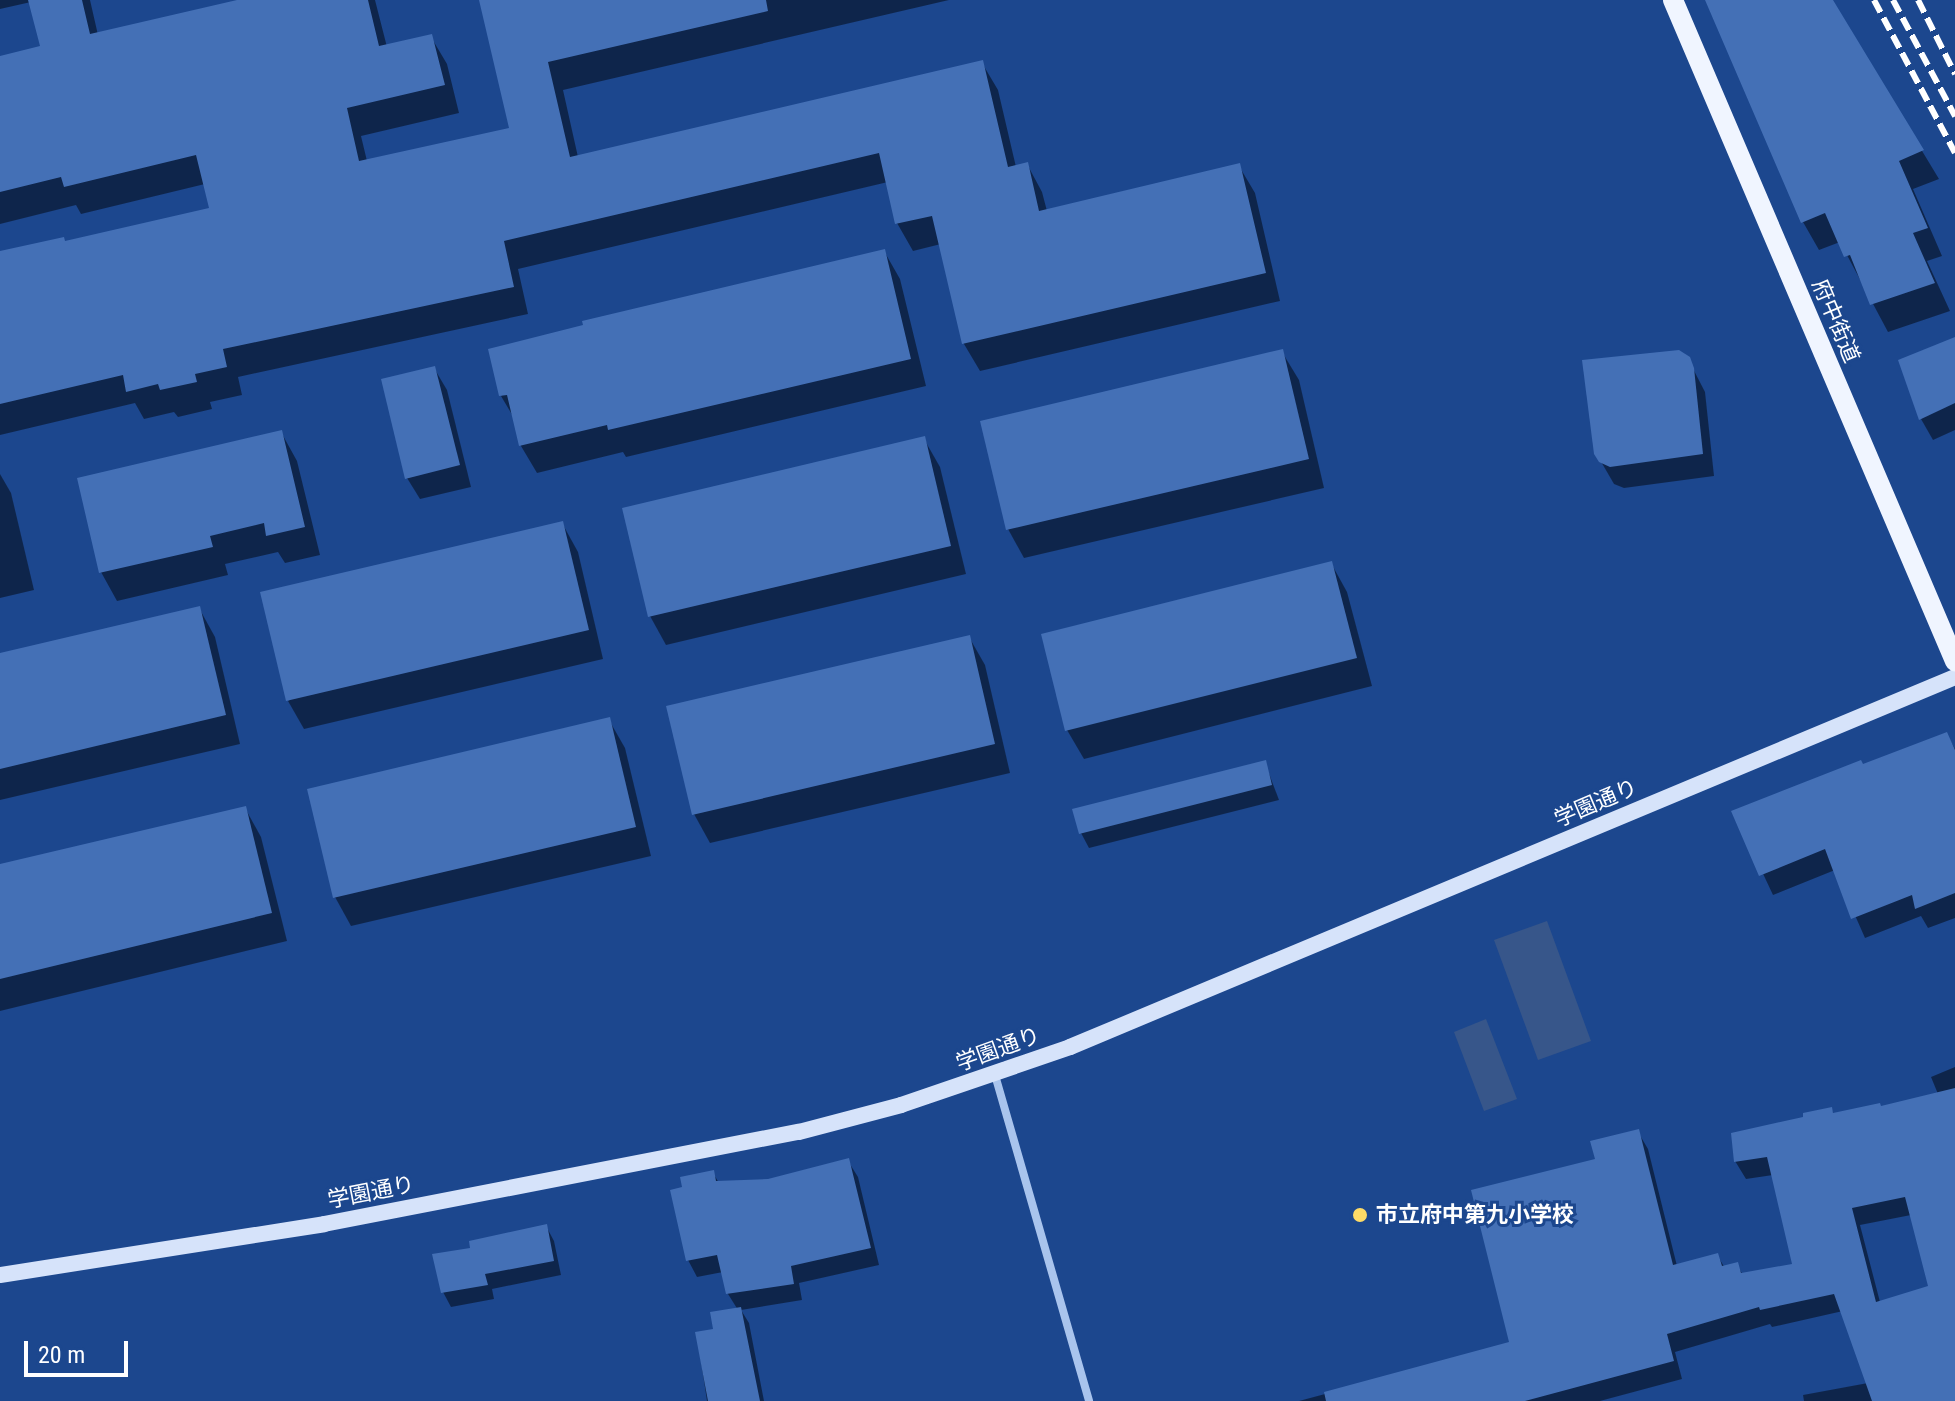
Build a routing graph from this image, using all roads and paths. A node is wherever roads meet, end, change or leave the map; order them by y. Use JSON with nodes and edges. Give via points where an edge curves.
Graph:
{"nodes":[{"id":1,"x":1673,"y":0,"type":"edge"},
{"id":2,"x":1955,"y":661,"type":"edge"},
{"id":3,"x":1955,"y":677,"type":"edge"},
{"id":4,"x":995,"y":1075,"type":"junction"},
{"id":5,"x":0,"y":1275,"type":"edge"},
{"id":6,"x":1089,"y":1401,"type":"edge"}],
"edges":[{"from":1,"to":2,"type":"main road","name":"府中街道"},
{"from":3,"to":4,"type":"street","name":"学園通り"},
{"from":4,"to":5,"type":"street","name":"学園通り","via":[[799,1132],[324,1224]]},
{"from":4,"to":6,"type":"street"}]}
